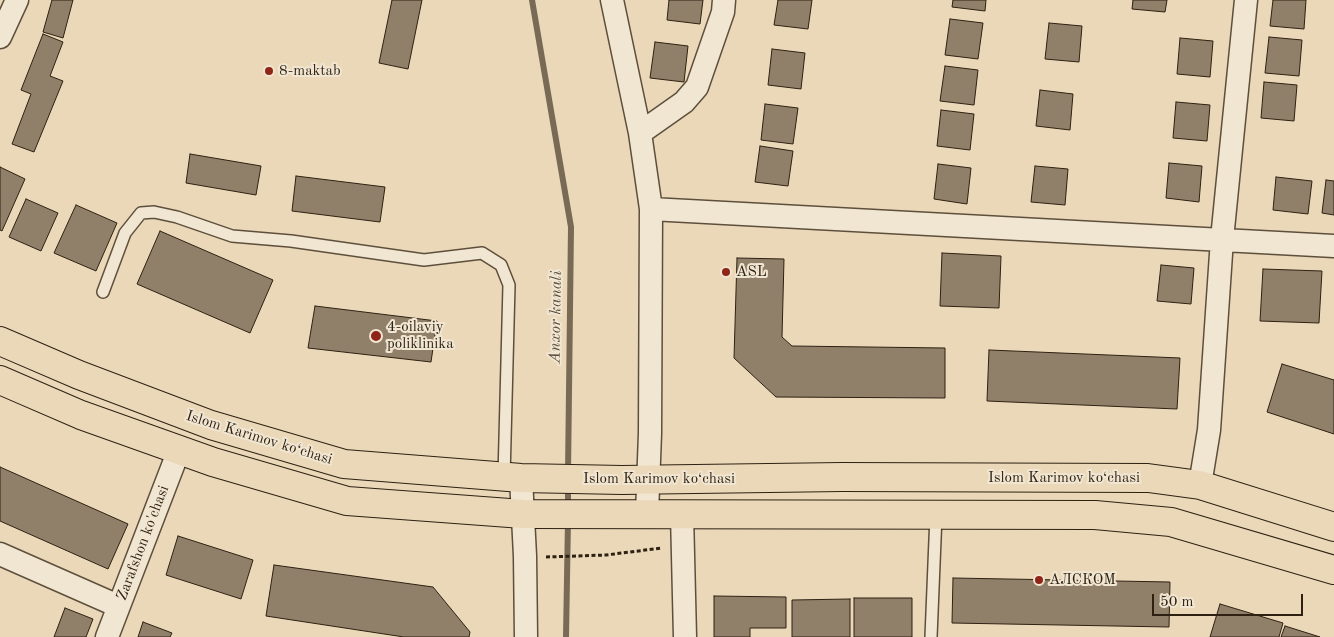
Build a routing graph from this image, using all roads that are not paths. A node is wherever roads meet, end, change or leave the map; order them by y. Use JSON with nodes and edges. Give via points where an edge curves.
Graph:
{"nodes":[{"id":1,"x":17,"y":0,"type":"edge"},
{"id":2,"x":612,"y":0,"type":"edge"},
{"id":3,"x":724,"y":0,"type":"edge"},
{"id":4,"x":1246,"y":0,"type":"edge"},
{"id":5,"x":0,"y":37,"type":"edge"},
{"id":6,"x":640,"y":133,"type":"junction"},
{"id":7,"x":651,"y":209,"type":"junction"},
{"id":8,"x":1222,"y":239,"type":"junction"},
{"id":9,"x":1334,"y":246,"type":"edge"},
{"id":10,"x":103,"y":292,"type":"dead end"},
{"id":11,"x":0,"y":342,"type":"edge"},
{"id":12,"x":0,"y":380,"type":"edge"},
{"id":13,"x":179,"y":450,"type":"junction"},
{"id":14,"x":513,"y":478,"type":"junction"},
{"id":15,"x":635,"y":480,"type":"junction"},
{"id":16,"x":1200,"y":485,"type":"junction"},
{"id":17,"x":523,"y":514,"type":"junction"},
{"id":18,"x":635,"y":514,"type":"junction"},
{"id":19,"x":682,"y":514,"type":"junction"},
{"id":20,"x":936,"y":514,"type":"junction"},
{"id":21,"x":1334,"y":527,"type":"edge"},
{"id":22,"x":0,"y":554,"type":"edge"},
{"id":23,"x":1334,"y":570,"type":"edge"},
{"id":24,"x":118,"y":606,"type":"junction"},
{"id":25,"x":107,"y":637,"type":"edge"},
{"id":26,"x":526,"y":637,"type":"edge"},
{"id":27,"x":685,"y":637,"type":"edge"},
{"id":28,"x":931,"y":637,"type":"edge"}],
"edges":[{"from":1,"to":5,"type":"street"},
{"from":2,"to":6,"type":"street"},
{"from":3,"to":6,"type":"street","via":[[723,12],[697,87],[684,102]]},
{"from":4,"to":8,"type":"street"},
{"from":6,"to":7,"type":"street"},
{"from":7,"to":8,"type":"street"},
{"from":7,"to":15,"type":"street","via":[[650,433]]},
{"from":8,"to":9,"type":"street"},
{"from":8,"to":16,"type":"street","via":[[1209,430]]},
{"from":10,"to":14,"type":"lane","via":[[126,232],[141,213],[177,217],[232,236],[424,260],[482,253],[501,265],[509,285]]},
{"from":11,"to":14,"type":"main road","name":"Islom Karimov ko‘chasi","via":[[210,425],[344,464]]},
{"from":12,"to":13,"type":"main road","via":[[80,416]]},
{"from":13,"to":17,"type":"main road","via":[[347,501]]},
{"from":13,"to":24,"type":"street","name":"Zarafshon ko'chasi"},
{"from":14,"to":15,"type":"main road","name":"Islom Karimov ko‘chasi"},
{"from":14,"to":17,"type":"street"},
{"from":15,"to":16,"type":"main road","name":"Islom Karimov ko‘chasi","via":[[1138,478]]},
{"from":15,"to":18,"type":"street"},
{"from":16,"to":21,"type":"main road","name":"Islom Karimov ko‘chasi"},
{"from":17,"to":18,"type":"main road"},
{"from":17,"to":26,"type":"street"},
{"from":18,"to":19,"type":"main road"},
{"from":19,"to":20,"type":"main road"},
{"from":19,"to":27,"type":"street"},
{"from":20,"to":23,"type":"main road","via":[[1095,515],[1171,522]]},
{"from":20,"to":28,"type":"lane"},
{"from":22,"to":24,"type":"street"},
{"from":24,"to":25,"type":"street","name":"Zarafshon ko'chasi"}]}
